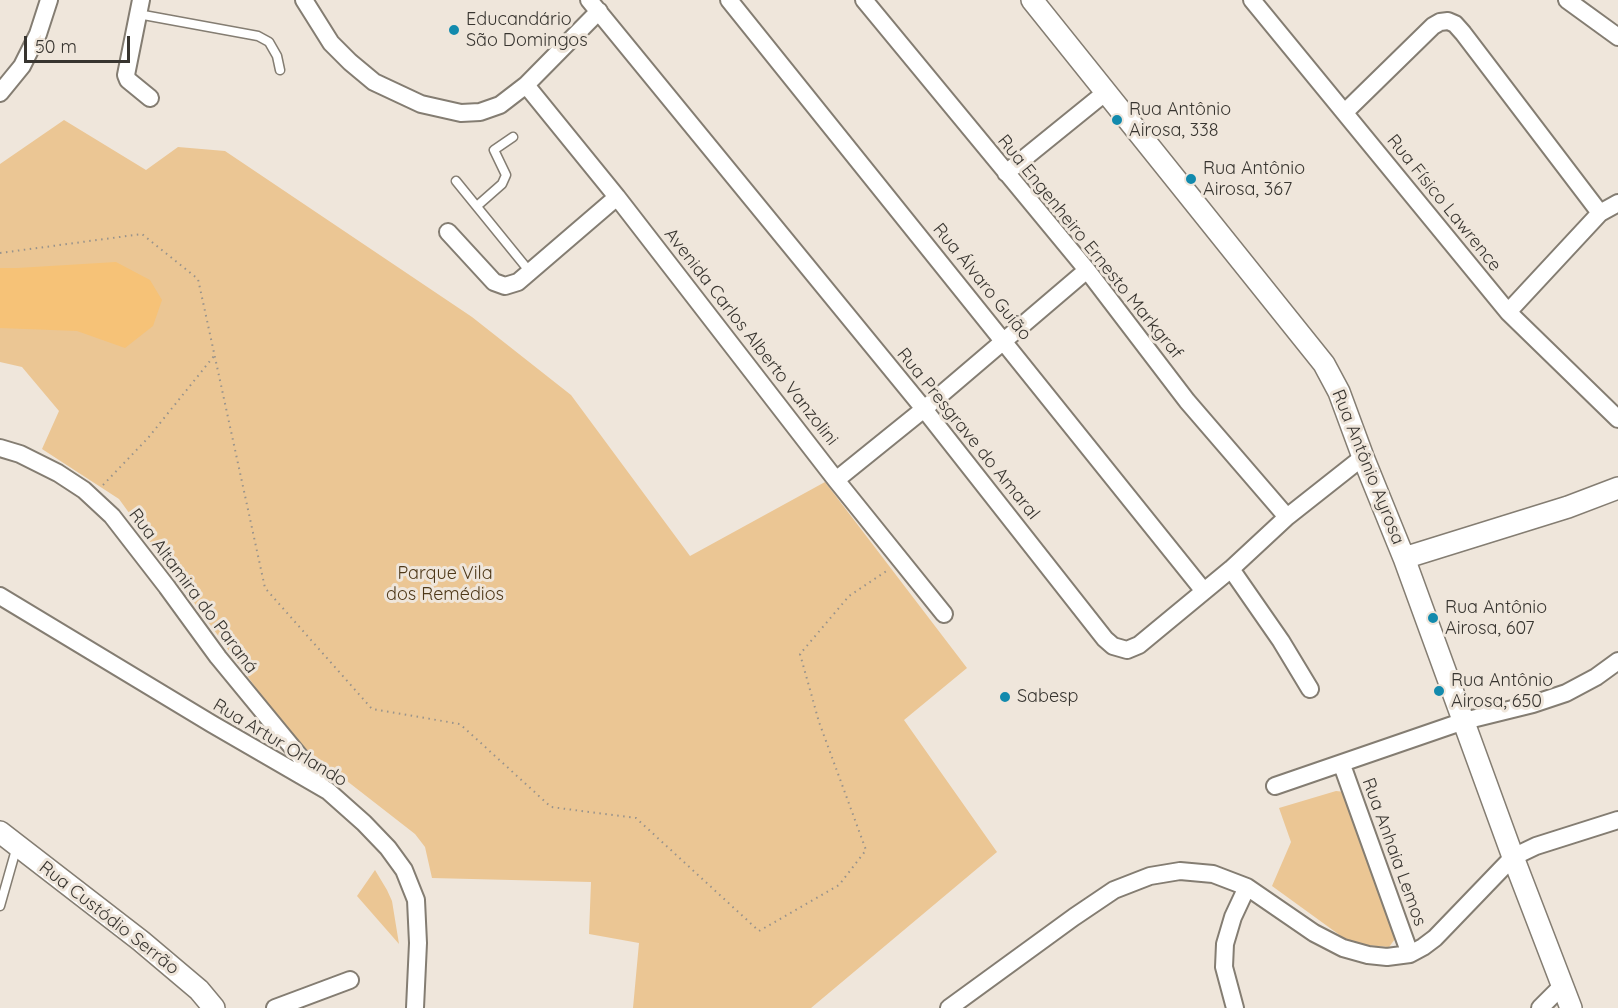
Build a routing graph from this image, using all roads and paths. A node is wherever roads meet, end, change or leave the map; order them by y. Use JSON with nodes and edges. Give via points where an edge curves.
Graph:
{"nodes":[{"id":1,"x":49,"y":0,"type":"edge"},
{"id":2,"x":304,"y":0,"type":"edge"},
{"id":3,"x":729,"y":0,"type":"edge"},
{"id":4,"x":864,"y":0,"type":"edge"},
{"id":5,"x":1032,"y":0,"type":"edge"},
{"id":6,"x":1251,"y":0,"type":"edge"},
{"id":7,"x":1567,"y":0,"type":"edge"},
{"id":8,"x":594,"y":6,"type":"edge"},
{"id":9,"x":140,"y":7,"type":"edge"},
{"id":10,"x":1618,"y":36,"type":"edge"},
{"id":11,"x":280,"y":70,"type":"dead end"},
{"id":12,"x":526,"y":85,"type":"junction"},
{"id":13,"x":0,"y":92,"type":"edge"},
{"id":14,"x":1106,"y":92,"type":"junction"},
{"id":15,"x":150,"y":98,"type":"dead end"},
{"id":16,"x":1345,"y":112,"type":"junction"},
{"id":17,"x":513,"y":137,"type":"dead end"},
{"id":18,"x":1006,"y":173,"type":"junction"},
{"id":19,"x":456,"y":181,"type":"dead end"},
{"id":20,"x":617,"y":197,"type":"junction"},
{"id":21,"x":1618,"y":203,"type":"edge"},
{"id":22,"x":477,"y":206,"type":"junction"},
{"id":23,"x":1600,"y":213,"type":"junction"},
{"id":24,"x":448,"y":232,"type":"dead end"},
{"id":25,"x":0,"y":254,"type":"edge"},
{"id":26,"x":1087,"y":270,"type":"junction"},
{"id":27,"x":530,"y":272,"type":"junction"},
{"id":28,"x":1508,"y":312,"type":"junction"},
{"id":29,"x":1004,"y":341,"type":"junction"},
{"id":30,"x":214,"y":356,"type":"junction"},
{"id":31,"x":924,"y":409,"type":"junction"},
{"id":32,"x":1618,"y":419,"type":"edge"},
{"id":33,"x":0,"y":448,"type":"edge"},
{"id":34,"x":1363,"y":458,"type":"junction"},
{"id":35,"x":836,"y":480,"type":"junction"},
{"id":36,"x":1618,"y":488,"type":"edge"},
{"id":37,"x":92,"y":497,"type":"junction"},
{"id":38,"x":1287,"y":517,"type":"junction"},
{"id":39,"x":1404,"y":558,"type":"junction"},
{"id":40,"x":902,"y":562,"type":"junction"},
{"id":41,"x":1231,"y":569,"type":"junction"},
{"id":42,"x":1203,"y":590,"type":"junction"},
{"id":43,"x":0,"y":596,"type":"edge"},
{"id":44,"x":944,"y":614,"type":"dead end"},
{"id":45,"x":1618,"y":661,"type":"edge"},
{"id":46,"x":1310,"y":689,"type":"dead end"},
{"id":47,"x":1464,"y":721,"type":"junction"},
{"id":48,"x":1342,"y":765,"type":"junction"},
{"id":49,"x":1275,"y":786,"type":"dead end"},
{"id":50,"x":328,"y":791,"type":"junction"},
{"id":51,"x":1618,"y":820,"type":"edge"},
{"id":52,"x":0,"y":832,"type":"edge"},
{"id":53,"x":17,"y":845,"type":"junction"},
{"id":54,"x":1513,"y":857,"type":"junction"},
{"id":55,"x":1247,"y":887,"type":"junction"},
{"id":56,"x":0,"y":906,"type":"edge"},
{"id":57,"x":1410,"y":954,"type":"junction"},
{"id":58,"x":350,"y":980,"type":"dead end"},
{"id":59,"x":1562,"y":986,"type":"junction"},
{"id":60,"x":214,"y":1008,"type":"edge"},
{"id":61,"x":275,"y":1008,"type":"edge"},
{"id":62,"x":415,"y":1008,"type":"edge"},
{"id":63,"x":949,"y":1008,"type":"edge"},
{"id":64,"x":1234,"y":1008,"type":"edge"},
{"id":65,"x":1540,"y":1008,"type":"edge"},
{"id":66,"x":1571,"y":1008,"type":"edge"}],
"edges":[{"from":1,"to":13,"type":"street","via":[[22,66]]},
{"from":2,"to":12,"type":"street","via":[[331,43],[350,62],[374,82],[421,104],[460,113],[480,112],[500,105]]},
{"from":3,"to":29,"type":"street","name":"Rua Álvaro Guião"},
{"from":4,"to":18,"type":"street","name":"Rua Engenheiro Ernesto Markgraf"},
{"from":5,"to":14,"type":"street","name":"Rua Antônio Ayrosa"},
{"from":6,"to":16,"type":"street","name":"Rua Físico Lawrence"},
{"from":7,"to":10,"type":"street"},
{"from":8,"to":12,"type":"street"},
{"from":8,"to":31,"type":"street","name":"Rua Presgrave do Amaral"},
{"from":9,"to":11,"type":"lane","via":[[258,36],[269,42]]},
{"from":9,"to":15,"type":"street","via":[[126,75]]},
{"from":12,"to":20,"type":"street","name":"Avenida Carlos Alberto Vanzolini"},
{"from":14,"to":18,"type":"street"},
{"from":14,"to":34,"type":"street","name":"Rua Antônio Ayrosa","via":[[1324,364],[1340,392]]},
{"from":16,"to":23,"type":"street","via":[[1433,26],[1448,21],[1463,33]]},
{"from":16,"to":28,"type":"street","name":"Rua Físico Lawrence"},
{"from":17,"to":22,"type":"lane","via":[[494,150],[506,175],[502,184]]},
{"from":18,"to":26,"type":"street","name":"Rua Engenheiro Ernesto Markgraf"},
{"from":19,"to":22,"type":"lane"},
{"from":20,"to":27,"type":"street"},
{"from":20,"to":35,"type":"street","name":"Avenida Carlos Alberto Vanzolini"},
{"from":21,"to":23,"type":"street"},
{"from":22,"to":27,"type":"lane"},
{"from":23,"to":28,"type":"street"},
{"from":24,"to":27,"type":"street","via":[[494,282],[505,286]]},
{"from":25,"to":30,"type":"path","via":[[142,234],[198,279]]},
{"from":26,"to":29,"type":"street"},
{"from":26,"to":38,"type":"street","name":"Rua Engenheiro Ernesto Markgraf","via":[[1187,400]]},
{"from":28,"to":32,"type":"street","name":"Rua Físico Lawrence"},
{"from":29,"to":31,"type":"street"},
{"from":29,"to":42,"type":"street","name":"Rua Álvaro Guião"},
{"from":30,"to":37,"type":"path","via":[[148,438]]},
{"from":30,"to":40,"type":"path","via":[[264,588],[372,709],[460,724],[551,807],[636,818],[759,931],[839,885],[866,850],[819,722],[800,654],[849,596]]},
{"from":31,"to":35,"type":"street"},
{"from":31,"to":42,"type":"street","name":"Rua Presgrave do Amaral","via":[[1113,646],[1127,650],[1139,645]]},
{"from":33,"to":37,"type":"street","name":"Rua Altamira do Paraná","via":[[58,473]]},
{"from":34,"to":38,"type":"street","name":"Rua Presgrave do Amaral"},
{"from":34,"to":39,"type":"street","name":"Rua Antônio Ayrosa"},
{"from":35,"to":40,"type":"street","name":"Avenida Carlos Alberto Vanzolini"},
{"from":36,"to":39,"type":"street"},
{"from":37,"to":50,"type":"street","name":"Rua Altamira do Paraná","via":[[112,516],[218,657]]},
{"from":38,"to":41,"type":"street","name":"Rua Presgrave do Amaral"},
{"from":39,"to":47,"type":"street","name":"Rua Antônio Ayrosa"},
{"from":40,"to":44,"type":"street","name":"Avenida Carlos Alberto Vanzolini"},
{"from":41,"to":42,"type":"street","name":"Rua Presgrave do Amaral"},
{"from":41,"to":46,"type":"street"},
{"from":43,"to":50,"type":"street","name":"Rua Artur Orlando"},
{"from":45,"to":47,"type":"street","via":[[1566,693]]},
{"from":47,"to":48,"type":"street"},
{"from":47,"to":54,"type":"street","name":"Rua Antônio Ayrosa"},
{"from":48,"to":49,"type":"street"},
{"from":48,"to":57,"type":"street","name":"Rua Anhaia Lemos"},
{"from":50,"to":62,"type":"street","name":"Rua Artur Orlando","via":[[388,848],[404,870],[416,900]]},
{"from":51,"to":54,"type":"street"},
{"from":52,"to":53,"type":"street","name":"Rua Custódio Serrão"},
{"from":53,"to":56,"type":"lane"},
{"from":53,"to":60,"type":"street","name":"Rua Custódio Serrão","via":[[141,941],[199,990]]},
{"from":54,"to":57,"type":"street","via":[[1435,938]]},
{"from":54,"to":59,"type":"street","name":"Rua Antônio Ayrosa"},
{"from":55,"to":57,"type":"street","via":[[1342,948],[1387,957]]},
{"from":55,"to":63,"type":"street","via":[[1213,874],[1180,871],[1150,876],[1114,890]]},
{"from":55,"to":64,"type":"street","via":[[1226,944],[1224,967]]},
{"from":58,"to":61,"type":"street"},
{"from":59,"to":65,"type":"street"},
{"from":59,"to":66,"type":"street","name":"Rua Antônio Ayrosa"}]}
